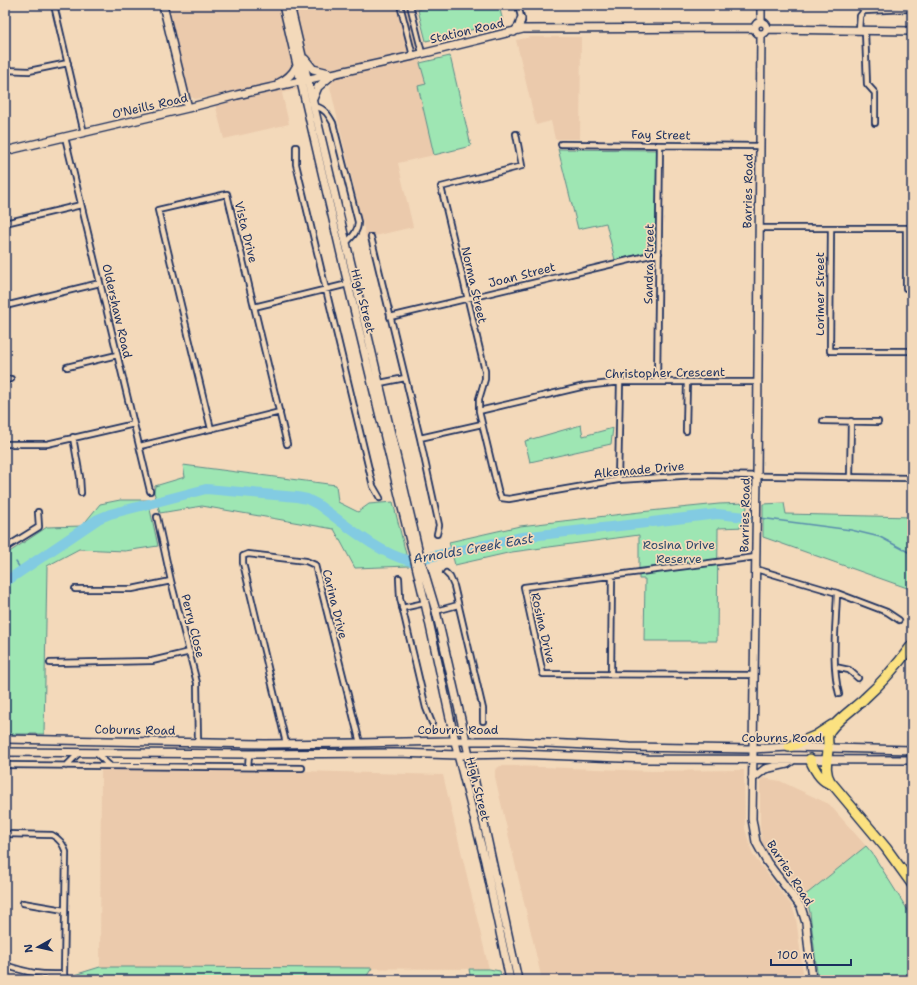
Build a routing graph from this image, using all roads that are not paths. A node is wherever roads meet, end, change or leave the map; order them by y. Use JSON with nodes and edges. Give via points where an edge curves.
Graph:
{"nodes":[{"id":1,"x":54,"y":5,"type":"edge"},
{"id":2,"x":162,"y":5,"type":"edge"},
{"id":3,"x":282,"y":5,"type":"edge"},
{"id":4,"x":290,"y":5,"type":"edge"},
{"id":5,"x":400,"y":5,"type":"edge"},
{"id":6,"x":410,"y":5,"type":"edge"},
{"id":7,"x":518,"y":5,"type":"edge"},
{"id":8,"x":761,"y":5,"type":"edge"},
{"id":9,"x":908,"y":5,"type":"edge"},
{"id":10,"x":521,"y":19,"type":"junction"},
{"id":11,"x":761,"y":22,"type":"junction"},
{"id":12,"x":754,"y":28,"type":"junction"},
{"id":13,"x":523,"y":29,"type":"junction"},
{"id":14,"x":767,"y":29,"type":"junction"},
{"id":15,"x":862,"y":30,"type":"junction"},
{"id":16,"x":912,"y":31,"type":"edge"},
{"id":17,"x":514,"y":32,"type":"junction"},
{"id":18,"x":761,"y":35,"type":"junction"},
{"id":19,"x":422,"y":53,"type":"junction"},
{"id":20,"x":302,"y":54,"type":"junction"},
{"id":21,"x":413,"y":56,"type":"junction"},
{"id":22,"x":68,"y":63,"type":"junction"},
{"id":23,"x":296,"y":67,"type":"junction"},
{"id":24,"x":5,"y":70,"type":"edge"},
{"id":25,"x":333,"y":74,"type":"junction"},
{"id":26,"x":308,"y":79,"type":"junction"},
{"id":27,"x":300,"y":81,"type":"junction"},
{"id":28,"x":270,"y":88,"type":"junction"},
{"id":29,"x":314,"y":102,"type":"junction"},
{"id":30,"x":188,"y":108,"type":"junction"},
{"id":31,"x":875,"y":123,"type":"dead end"},
{"id":32,"x":84,"y":133,"type":"junction"},
{"id":33,"x":516,"y":134,"type":"dead end"},
{"id":34,"x":65,"y":137,"type":"junction"},
{"id":35,"x":561,"y":144,"type":"dead end"},
{"id":36,"x":660,"y":146,"type":"junction"},
{"id":37,"x":760,"y":146,"type":"junction"},
{"id":38,"x":296,"y":147,"type":"dead end"},
{"id":39,"x":5,"y":151,"type":"edge"},
{"id":40,"x":82,"y":205,"type":"junction"},
{"id":41,"x":5,"y":224,"type":"edge"},
{"id":42,"x":759,"y":228,"type":"junction"},
{"id":43,"x":831,"y":228,"type":"junction"},
{"id":44,"x":906,"y":228,"type":"junction"},
{"id":45,"x":912,"y":228,"type":"edge"},
{"id":46,"x":371,"y":237,"type":"dead end"},
{"id":47,"x":347,"y":242,"type":"junction"},
{"id":48,"x":659,"y":252,"type":"junction"},
{"id":49,"x":100,"y":283,"type":"junction"},
{"id":50,"x":351,"y":284,"type":"junction"},
{"id":51,"x":906,"y":288,"type":"dead end"},
{"id":52,"x":325,"y":290,"type":"junction"},
{"id":53,"x":467,"y":299,"type":"junction"},
{"id":54,"x":5,"y":306,"type":"edge"},
{"id":55,"x":254,"y":307,"type":"junction"},
{"id":56,"x":390,"y":317,"type":"junction"},
{"id":57,"x":912,"y":351,"type":"edge"},
{"id":58,"x":117,"y":355,"type":"junction"},
{"id":59,"x":67,"y":367,"type":"dead end"},
{"id":60,"x":405,"y":378,"type":"junction"},
{"id":61,"x":12,"y":379,"type":"dead end"},
{"id":62,"x":5,"y":380,"type":"edge"},
{"id":63,"x":620,"y":382,"type":"junction"},
{"id":64,"x":658,"y":382,"type":"junction"},
{"id":65,"x":687,"y":382,"type":"junction"},
{"id":66,"x":757,"y":382,"type":"junction"},
{"id":67,"x":376,"y":385,"type":"junction"},
{"id":68,"x":479,"y":411,"type":"junction"},
{"id":69,"x":280,"y":412,"type":"junction"},
{"id":70,"x":823,"y":421,"type":"dead end"},
{"id":71,"x":851,"y":421,"type":"junction"},
{"id":72,"x":878,"y":422,"type":"dead end"},
{"id":73,"x":134,"y":424,"type":"junction"},
{"id":74,"x":482,"y":424,"type":"junction"},
{"id":75,"x":212,"y":429,"type":"junction"},
{"id":76,"x":686,"y":431,"type":"dead end"},
{"id":77,"x":72,"y":437,"type":"junction"},
{"id":78,"x":420,"y":438,"type":"junction"},
{"id":79,"x":5,"y":444,"type":"edge"},
{"id":80,"x":287,"y":444,"type":"dead end"},
{"id":81,"x":140,"y":446,"type":"junction"},
{"id":82,"x":757,"y":476,"type":"junction"},
{"id":83,"x":850,"y":478,"type":"junction"},
{"id":84,"x":909,"y":478,"type":"dead end"},
{"id":85,"x":618,"y":480,"type":"junction"},
{"id":86,"x":150,"y":491,"type":"dead end"},
{"id":87,"x":81,"y":493,"type":"dead end"},
{"id":88,"x":380,"y":498,"type":"dead end"},
{"id":89,"x":501,"y":498,"type":"joint"},
{"id":90,"x":38,"y":512,"type":"dead end"},
{"id":91,"x":158,"y":517,"type":"dead end"},
{"id":92,"x":437,"y":534,"type":"dead end"},
{"id":93,"x":5,"y":548,"type":"edge"},
{"id":94,"x":756,"y":557,"type":"junction"},
{"id":95,"x":418,"y":562,"type":"junction"},
{"id":96,"x":756,"y":569,"type":"junction"},
{"id":97,"x":446,"y":573,"type":"dead end"},
{"id":98,"x":612,"y":576,"type":"junction"},
{"id":99,"x":399,"y":578,"type":"dead end"},
{"id":100,"x":172,"y":580,"type":"junction"},
{"id":101,"x":75,"y":589,"type":"dead end"},
{"id":102,"x":837,"y":593,"type":"junction"},
{"id":103,"x":433,"y":600,"type":"junction"},
{"id":104,"x":425,"y":602,"type":"junction"},
{"id":105,"x":458,"y":605,"type":"junction"},
{"id":106,"x":402,"y":608,"type":"junction"},
{"id":107,"x":436,"y":611,"type":"junction"},
{"id":108,"x":427,"y":613,"type":"junction"},
{"id":109,"x":899,"y":620,"type":"dead end"},
{"id":110,"x":912,"y":645,"type":"edge"},
{"id":111,"x":190,"y":652,"type":"junction"},
{"id":112,"x":50,"y":663,"type":"dead end"},
{"id":113,"x":835,"y":667,"type":"junction"},
{"id":114,"x":611,"y":673,"type":"junction"},
{"id":115,"x":754,"y":675,"type":"junction"},
{"id":116,"x":858,"y":678,"type":"dead end"},
{"id":117,"x":839,"y":694,"type":"dead end"},
{"id":118,"x":843,"y":717,"type":"junction"},
{"id":119,"x":483,"y":721,"type":"dead end"},
{"id":120,"x":432,"y":723,"type":"dead end"},
{"id":121,"x":5,"y":739,"type":"edge"},
{"id":122,"x":27,"y":739,"type":"junction"},
{"id":123,"x":455,"y":741,"type":"junction"},
{"id":124,"x":466,"y":741,"type":"junction"},
{"id":125,"x":198,"y":742,"type":"junction"},
{"id":126,"x":286,"y":743,"type":"junction"},
{"id":127,"x":360,"y":743,"type":"junction"},
{"id":128,"x":646,"y":747,"type":"junction"},
{"id":129,"x":789,"y":747,"type":"junction"},
{"id":130,"x":752,"y":749,"type":"junction"},
{"id":131,"x":828,"y":749,"type":"junction"},
{"id":132,"x":912,"y":750,"type":"edge"},
{"id":133,"x":5,"y":752,"type":"edge"},
{"id":134,"x":27,"y":752,"type":"junction"},
{"id":135,"x":80,"y":753,"type":"junction"},
{"id":136,"x":96,"y":753,"type":"junction"},
{"id":137,"x":197,"y":754,"type":"junction"},
{"id":138,"x":249,"y":754,"type":"junction"},
{"id":139,"x":458,"y":755,"type":"junction"},
{"id":140,"x":469,"y":755,"type":"junction"},
{"id":141,"x":644,"y":759,"type":"junction"},
{"id":142,"x":795,"y":759,"type":"junction"},
{"id":143,"x":810,"y":759,"type":"junction"},
{"id":144,"x":827,"y":759,"type":"junction"},
{"id":145,"x":752,"y":760,"type":"junction"},
{"id":146,"x":912,"y":760,"type":"edge"},
{"id":147,"x":5,"y":765,"type":"edge"},
{"id":148,"x":66,"y":766,"type":"junction"},
{"id":149,"x":110,"y":766,"type":"junction"},
{"id":150,"x":248,"y":767,"type":"junction"},
{"id":151,"x":302,"y":768,"type":"dead end"},
{"id":152,"x":752,"y":779,"type":"junction"},
{"id":153,"x":832,"y":784,"type":"junction"},
{"id":154,"x":5,"y":834,"type":"edge"},
{"id":155,"x":912,"y":884,"type":"edge"},
{"id":156,"x":23,"y":903,"type":"dead end"},
{"id":157,"x":64,"y":910,"type":"junction"},
{"id":158,"x":5,"y":965,"type":"edge"},
{"id":159,"x":64,"y":974,"type":"junction"},
{"id":160,"x":66,"y":980,"type":"edge"},
{"id":161,"x":510,"y":980,"type":"edge"},
{"id":162,"x":518,"y":980,"type":"edge"},
{"id":163,"x":812,"y":980,"type":"edge"}],
"edges":[{"from":1,"to":22,"type":"street"},
{"from":2,"to":30,"type":"street"},
{"from":3,"to":23,"type":"street","name":"High Street"},
{"from":4,"to":20,"type":"street","name":"High Street"},
{"from":5,"to":21,"type":"street"},
{"from":6,"to":19,"type":"street"},
{"from":7,"to":10,"type":"street"},
{"from":8,"to":11,"type":"street"},
{"from":9,"to":15,"type":"street","via":[[908,9],[864,11],[860,16]]},
{"from":10,"to":13,"type":"street"},
{"from":10,"to":17,"type":"street"},
{"from":11,"to":12,"type":"street"},
{"from":11,"to":14,"type":"street"},
{"from":12,"to":13,"type":"street","name":"Station Road"},
{"from":12,"to":18,"type":"street","via":[[756,33]]},
{"from":13,"to":17,"type":"street","name":"Station Road"},
{"from":14,"to":15,"type":"street"},
{"from":14,"to":18,"type":"street"},
{"from":15,"to":16,"type":"street"},
{"from":15,"to":31,"type":"street","via":[[867,84],[875,92]]},
{"from":17,"to":19,"type":"street","name":"Station Road"},
{"from":18,"to":37,"type":"street","name":"Barries Road"},
{"from":19,"to":21,"type":"street","name":"Station Road"},
{"from":20,"to":25,"type":"street","via":[[313,69]]},
{"from":20,"to":26,"type":"street","name":"High Street"},
{"from":21,"to":25,"type":"street","name":"Station Road"},
{"from":22,"to":24,"type":"street","via":[[29,71]]},
{"from":22,"to":32,"type":"street"},
{"from":23,"to":27,"type":"street","name":"High Street"},
{"from":23,"to":28,"type":"street","via":[[286,80]]},
{"from":25,"to":26,"type":"street","name":"Station Road"},
{"from":25,"to":29,"type":"street","via":[[320,84]]},
{"from":26,"to":27,"type":"street","name":"Station Road"},
{"from":26,"to":29,"type":"street","name":"High Street"},
{"from":27,"to":28,"type":"street","name":"O'Neills Road"},
{"from":27,"to":50,"type":"street","name":"High Street"},
{"from":28,"to":30,"type":"street","name":"O'Neills Road"},
{"from":29,"to":47,"type":"street","name":"High Street"},
{"from":29,"to":47,"type":"street","via":[[328,113],[333,123],[358,222],[358,228]]},
{"from":30,"to":32,"type":"street","name":"O'Neills Road"},
{"from":32,"to":34,"type":"street","name":"O'Neills Road"},
{"from":33,"to":53,"type":"street","name":"Norma Street","via":[[522,166],[441,187]]},
{"from":34,"to":39,"type":"street","name":"O'Neills Road"},
{"from":34,"to":40,"type":"street","name":"Oldershaw Road"},
{"from":35,"to":36,"type":"street","name":"Fay Street"},
{"from":36,"to":37,"type":"street","name":"Fay Street"},
{"from":36,"to":48,"type":"street","name":"Sandra Street"},
{"from":37,"to":42,"type":"street","name":"Barries Road"},
{"from":38,"to":52,"type":"street","via":[[296,164]]},
{"from":40,"to":41,"type":"street"},
{"from":40,"to":49,"type":"street","name":"Oldershaw Road"},
{"from":42,"to":43,"type":"street"},
{"from":42,"to":66,"type":"street","name":"Barries Road"},
{"from":43,"to":44,"type":"street"},
{"from":43,"to":57,"type":"street","name":"Lorimer Street","via":[[830,351]]},
{"from":44,"to":45,"type":"street"},
{"from":44,"to":51,"type":"street"},
{"from":46,"to":56,"type":"street","name":"High Street"},
{"from":47,"to":50,"type":"street","name":"High Street"},
{"from":48,"to":53,"type":"street","name":"Joan Street"},
{"from":48,"to":64,"type":"street","name":"Sandra Street"},
{"from":49,"to":54,"type":"street"},
{"from":49,"to":58,"type":"street","name":"Oldershaw Road"},
{"from":50,"to":52,"type":"street"},
{"from":50,"to":67,"type":"street","name":"High Street"},
{"from":52,"to":55,"type":"street"},
{"from":52,"to":88,"type":"street","via":[[373,486]]},
{"from":53,"to":56,"type":"street","name":"Joan Street"},
{"from":53,"to":68,"type":"street","name":"Norma Street","via":[[485,371]]},
{"from":55,"to":69,"type":"street","name":"Vista Drive"},
{"from":55,"to":75,"type":"street","name":"Vista Drive","via":[[227,194],[158,210]]},
{"from":56,"to":60,"type":"street","name":"High Street"},
{"from":58,"to":59,"type":"street"},
{"from":58,"to":73,"type":"street","name":"Oldershaw Road"},
{"from":60,"to":67,"type":"street"},
{"from":60,"to":78,"type":"street","name":"High Street"},
{"from":61,"to":62,"type":"street"},
{"from":63,"to":64,"type":"street","name":"Christopher Crescent"},
{"from":63,"to":68,"type":"street","name":"Christopher Crescent","via":[[585,386]]},
{"from":63,"to":85,"type":"street"},
{"from":64,"to":65,"type":"street","name":"Christopher Crescent"},
{"from":65,"to":66,"type":"street","name":"Christopher Crescent"},
{"from":65,"to":76,"type":"street"},
{"from":66,"to":82,"type":"street","name":"Barries Road"},
{"from":67,"to":95,"type":"street","name":"High Street"},
{"from":68,"to":74,"type":"street","name":"Norma Street"},
{"from":69,"to":75,"type":"street"},
{"from":69,"to":80,"type":"street","name":"Vista Drive"},
{"from":70,"to":71,"type":"street"},
{"from":71,"to":72,"type":"street"},
{"from":71,"to":83,"type":"street"},
{"from":73,"to":77,"type":"street"},
{"from":73,"to":81,"type":"street","name":"Oldershaw Road"},
{"from":74,"to":78,"type":"street"},
{"from":74,"to":89,"type":"street","name":"Norma Street"},
{"from":75,"to":81,"type":"street"},
{"from":77,"to":79,"type":"street","via":[[47,444]]},
{"from":77,"to":87,"type":"street"},
{"from":78,"to":92,"type":"street","name":"High Street","via":[[438,525]]},
{"from":81,"to":86,"type":"street","name":"Oldershaw Road"},
{"from":82,"to":83,"type":"street","name":"Alkemade Drive"},
{"from":82,"to":85,"type":"street","name":"Alkemade Drive","via":[[696,475]]},
{"from":82,"to":94,"type":"street","name":"Barries Road"},
{"from":83,"to":84,"type":"street","name":"Alkemade Drive"},
{"from":85,"to":89,"type":"street","name":"Alkemade Drive","via":[[509,499]]},
{"from":90,"to":93,"type":"street","via":[[39,527]]},
{"from":91,"to":100,"type":"street","name":"Perry Close"},
{"from":94,"to":96,"type":"street","name":"Barries Road"},
{"from":94,"to":98,"type":"street","name":"Rosina Drive"},
{"from":95,"to":103,"type":"street","name":"High Street"},
{"from":95,"to":104,"type":"street","name":"High Street"},
{"from":96,"to":102,"type":"street"},
{"from":96,"to":115,"type":"street","name":"Barries Road"},
{"from":97,"to":105,"type":"street","via":[[452,581]]},
{"from":98,"to":114,"type":"street"},
{"from":98,"to":114,"type":"street","name":"Rosina Drive","via":[[524,587],[543,674]]},
{"from":99,"to":106,"type":"street"},
{"from":100,"to":101,"type":"street","via":[[132,589]]},
{"from":100,"to":111,"type":"street","name":"Perry Close"},
{"from":102,"to":109,"type":"street","via":[[887,612]]},
{"from":102,"to":113,"type":"street"},
{"from":103,"to":104,"type":"street"},
{"from":103,"to":107,"type":"street","name":"High Street"},
{"from":104,"to":106,"type":"street"},
{"from":104,"to":108,"type":"street","name":"High Street"},
{"from":105,"to":107,"type":"street"},
{"from":105,"to":119,"type":"street","via":[[484,709]]},
{"from":106,"to":120,"type":"street","via":[[426,708]]},
{"from":107,"to":108,"type":"street"},
{"from":107,"to":124,"type":"street","name":"High Street"},
{"from":108,"to":123,"type":"street","name":"High Street"},
{"from":110,"to":118,"type":"highway","via":[[874,690]]},
{"from":111,"to":112,"type":"street","via":[[152,661]]},
{"from":111,"to":125,"type":"street","name":"Perry Close","via":[[198,691]]},
{"from":113,"to":116,"type":"street","via":[[849,670]]},
{"from":113,"to":117,"type":"street"},
{"from":114,"to":115,"type":"street","name":"Rosina Drive"},
{"from":115,"to":130,"type":"street","name":"Barries Road"},
{"from":118,"to":129,"type":"highway","via":[[815,736]]},
{"from":118,"to":131,"type":"highway","via":[[830,732]]},
{"from":121,"to":122,"type":"street","name":"Coburns Road"},
{"from":122,"to":125,"type":"street","name":"Coburns Road"},
{"from":122,"to":134,"type":"street"},
{"from":123,"to":124,"type":"street","name":"Coburns Road"},
{"from":123,"to":127,"type":"street","name":"Coburns Road"},
{"from":123,"to":139,"type":"street","name":"High Street"},
{"from":124,"to":128,"type":"street","name":"Coburns Road"},
{"from":124,"to":140,"type":"street","name":"High Street"},
{"from":125,"to":126,"type":"street","name":"Coburns Road"},
{"from":125,"to":137,"type":"street"},
{"from":126,"to":127,"type":"street","name":"Coburns Road"},
{"from":126,"to":127,"type":"street","name":"Carina Drive","via":[[243,563],[243,556],[248,554],[306,561],[315,565]]},
{"from":128,"to":130,"type":"street","name":"Coburns Road"},
{"from":128,"to":141,"type":"street"},
{"from":129,"to":130,"type":"street","name":"Coburns Road"},
{"from":129,"to":131,"type":"street","name":"Coburns Road"},
{"from":130,"to":145,"type":"street","name":"Barries Road"},
{"from":131,"to":132,"type":"street","name":"Coburns Road"},
{"from":131,"to":144,"type":"highway"},
{"from":133,"to":134,"type":"street","name":"Coburns Road"},
{"from":134,"to":135,"type":"street","name":"Coburns Road"},
{"from":135,"to":136,"type":"street","name":"Coburns Road"},
{"from":135,"to":148,"type":"street"},
{"from":136,"to":137,"type":"street","name":"Coburns Road"},
{"from":136,"to":149,"type":"street","name":"Coburns Road"},
{"from":137,"to":138,"type":"street","name":"Coburns Road"},
{"from":138,"to":139,"type":"street","name":"Coburns Road"},
{"from":138,"to":150,"type":"street"},
{"from":139,"to":140,"type":"street","name":"Coburns Road"},
{"from":139,"to":161,"type":"street","name":"High Street","via":[[485,862]]},
{"from":140,"to":141,"type":"street","name":"Coburns Road","via":[[533,754]]},
{"from":140,"to":162,"type":"street","name":"High Street"},
{"from":141,"to":145,"type":"street","name":"Coburns Road"},
{"from":142,"to":143,"type":"street","name":"Coburns Road"},
{"from":142,"to":145,"type":"street","name":"Coburns Road"},
{"from":142,"to":152,"type":"street","via":[[787,764],[770,766]]},
{"from":143,"to":144,"type":"street","name":"Coburns Road"},
{"from":143,"to":153,"type":"highway","via":[[819,776]]},
{"from":144,"to":146,"type":"street","name":"Coburns Road"},
{"from":144,"to":153,"type":"highway","via":[[827,774]]},
{"from":145,"to":152,"type":"street","name":"Barries Road"},
{"from":147,"to":148,"type":"street"},
{"from":148,"to":149,"type":"street"},
{"from":149,"to":150,"type":"street"},
{"from":150,"to":151,"type":"street"},
{"from":152,"to":163,"type":"street","name":"Barries Road","via":[[752,819],[756,842],[767,862],[801,907],[806,924]]},
{"from":153,"to":155,"type":"highway","via":[[886,848]]},
{"from":154,"to":157,"type":"street","via":[[47,835],[58,838],[66,852]]},
{"from":156,"to":157,"type":"street"},
{"from":157,"to":159,"type":"street"},
{"from":158,"to":159,"type":"street","via":[[45,975]]},
{"from":159,"to":160,"type":"street"}]}
